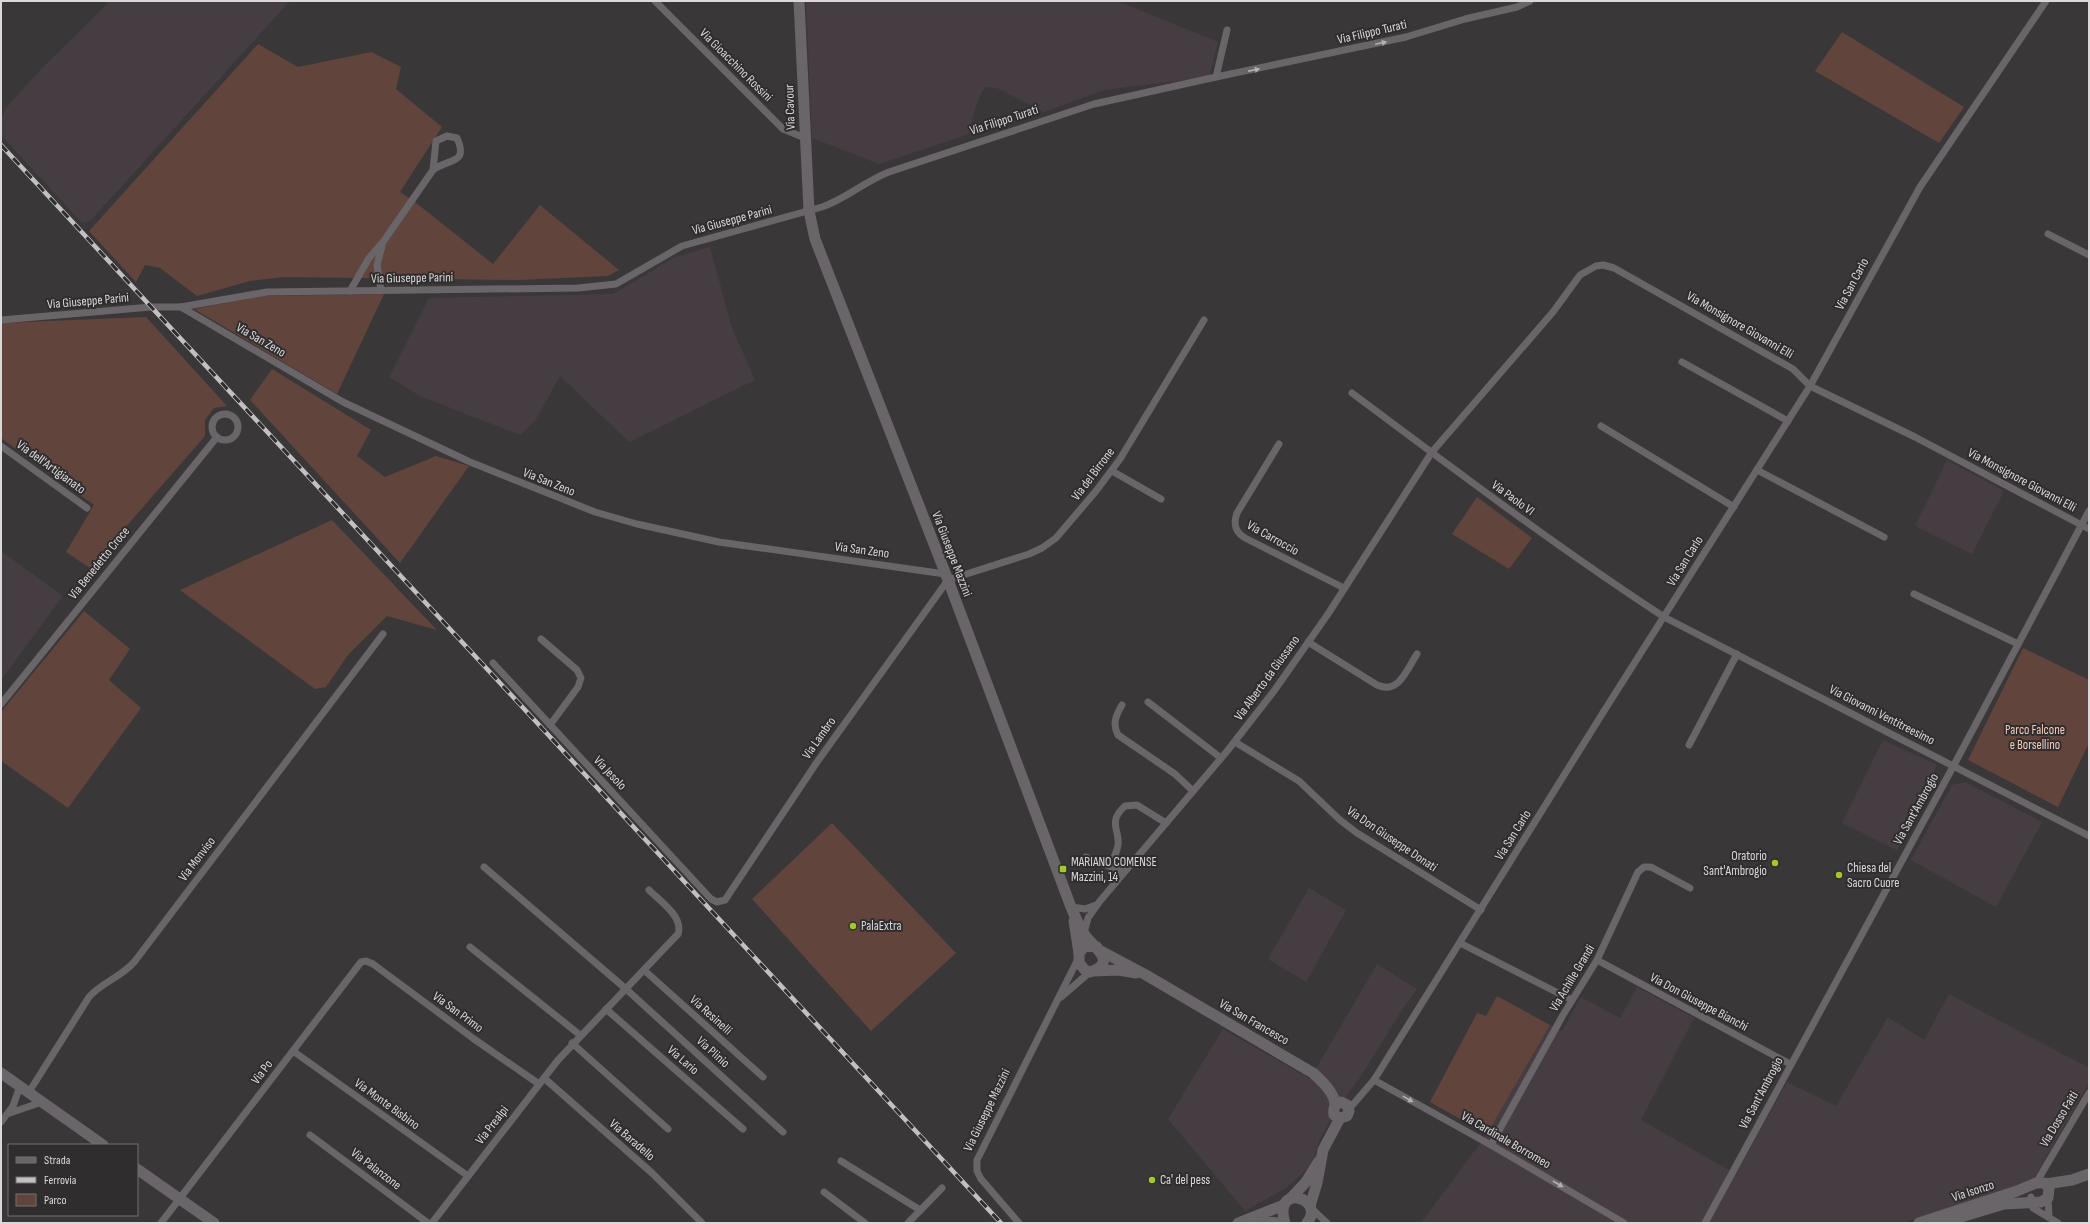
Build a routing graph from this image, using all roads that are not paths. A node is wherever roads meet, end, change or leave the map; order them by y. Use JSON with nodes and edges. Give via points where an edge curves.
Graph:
{"nodes":[{"id":1,"x":655,"y":1,"type":"edge"},
{"id":2,"x":799,"y":1,"type":"edge"},
{"id":3,"x":1530,"y":1,"type":"edge"},
{"id":4,"x":2046,"y":1,"type":"edge"},
{"id":5,"x":1227,"y":30,"type":"dead end"},
{"id":6,"x":1216,"y":77,"type":"junction"},
{"id":7,"x":805,"y":138,"type":"junction"},
{"id":8,"x":433,"y":170,"type":"junction"},
{"id":9,"x":809,"y":211,"type":"junction"},
{"id":10,"x":2048,"y":234,"type":"dead end"},
{"id":11,"x":383,"y":242,"type":"junction"},
{"id":12,"x":2089,"y":255,"type":"edge"},
{"id":13,"x":380,"y":290,"type":"junction"},
{"id":14,"x":350,"y":291,"type":"junction"},
{"id":15,"x":181,"y":307,"type":"junction"},
{"id":16,"x":1,"y":320,"type":"edge"},
{"id":17,"x":1204,"y":320,"type":"dead end"},
{"id":18,"x":1682,"y":362,"type":"dead end"},
{"id":19,"x":1810,"y":386,"type":"junction"},
{"id":20,"x":1352,"y":393,"type":"dead end"},
{"id":21,"x":1788,"y":421,"type":"junction"},
{"id":22,"x":1601,"y":426,"type":"dead end"},
{"id":23,"x":217,"y":438,"type":"dead end"},
{"id":24,"x":1279,"y":444,"type":"dead end"},
{"id":25,"x":1,"y":446,"type":"edge"},
{"id":26,"x":1432,"y":452,"type":"junction"},
{"id":27,"x":1757,"y":470,"type":"junction"},
{"id":28,"x":1112,"y":471,"type":"junction"},
{"id":29,"x":1161,"y":499,"type":"dead end"},
{"id":30,"x":1734,"y":506,"type":"junction"},
{"id":31,"x":87,"y":508,"type":"dead end"},
{"id":32,"x":2089,"y":511,"type":"edge"},
{"id":33,"x":2081,"y":525,"type":"junction"},
{"id":34,"x":2089,"y":529,"type":"edge"},
{"id":35,"x":1884,"y":537,"type":"dead end"},
{"id":36,"x":946,"y":577,"type":"junction"},
{"id":37,"x":1344,"y":588,"type":"junction"},
{"id":38,"x":1914,"y":594,"type":"dead end"},
{"id":39,"x":1664,"y":616,"type":"junction"},
{"id":40,"x":383,"y":634,"type":"dead end"},
{"id":41,"x":541,"y":640,"type":"dead end"},
{"id":42,"x":1308,"y":642,"type":"junction"},
{"id":43,"x":2018,"y":644,"type":"junction"},
{"id":44,"x":1417,"y":654,"type":"dead end"},
{"id":45,"x":1737,"y":654,"type":"junction"},
{"id":46,"x":493,"y":663,"type":"dead end"},
{"id":47,"x":1148,"y":702,"type":"dead end"},
{"id":48,"x":1,"y":704,"type":"edge"},
{"id":49,"x":1122,"y":705,"type":"dead end"},
{"id":50,"x":550,"y":725,"type":"junction"},
{"id":51,"x":1235,"y":742,"type":"junction"},
{"id":52,"x":1689,"y":745,"type":"dead end"},
{"id":53,"x":1221,"y":758,"type":"junction"},
{"id":54,"x":1954,"y":765,"type":"junction"},
{"id":55,"x":1194,"y":791,"type":"junction"},
{"id":56,"x":1166,"y":823,"type":"junction"},
{"id":57,"x":2089,"y":836,"type":"edge"},
{"id":58,"x":1086,"y":857,"type":"dead end"},
{"id":59,"x":1110,"y":866,"type":"junction"},
{"id":60,"x":484,"y":867,"type":"dead end"},
{"id":61,"x":1124,"y":872,"type":"junction"},
{"id":62,"x":1690,"y":888,"type":"dead end"},
{"id":63,"x":649,"y":890,"type":"dead end"},
{"id":64,"x":711,"y":899,"type":"joint"},
{"id":65,"x":1100,"y":901,"type":"junction"},
{"id":66,"x":1481,"y":910,"type":"junction"},
{"id":67,"x":1075,"y":911,"type":"junction"},
{"id":68,"x":1084,"y":933,"type":"junction"},
{"id":69,"x":1460,"y":943,"type":"junction"},
{"id":70,"x":470,"y":947,"type":"dead end"},
{"id":71,"x":1099,"y":949,"type":"junction"},
{"id":72,"x":1078,"y":956,"type":"junction"},
{"id":73,"x":1598,"y":960,"type":"junction"},
{"id":74,"x":364,"y":961,"type":"joint"},
{"id":75,"x":644,"y":970,"type":"junction"},
{"id":76,"x":1092,"y":971,"type":"junction"},
{"id":77,"x":1146,"y":974,"type":"junction"},
{"id":78,"x":626,"y":989,"type":"junction"},
{"id":79,"x":1572,"y":1000,"type":"junction"},
{"id":80,"x":1057,"y":1002,"type":"junction"},
{"id":81,"x":606,"y":1009,"type":"junction"},
{"id":82,"x":580,"y":1035,"type":"junction"},
{"id":83,"x":572,"y":1044,"type":"junction"},
{"id":84,"x":293,"y":1051,"type":"junction"},
{"id":85,"x":1790,"y":1064,"type":"junction"},
{"id":86,"x":1,"y":1073,"type":"edge"},
{"id":87,"x":544,"y":1078,"type":"junction"},
{"id":88,"x":763,"y":1078,"type":"dead end"},
{"id":89,"x":1374,"y":1080,"type":"junction"},
{"id":90,"x":539,"y":1084,"type":"junction"},
{"id":91,"x":24,"y":1089,"type":"junction"},
{"id":92,"x":2089,"y":1093,"type":"edge"},
{"id":93,"x":42,"y":1102,"type":"junction"},
{"id":94,"x":1335,"y":1105,"type":"junction"},
{"id":95,"x":1349,"y":1109,"type":"junction"},
{"id":96,"x":10,"y":1113,"type":"junction"},
{"id":97,"x":1340,"y":1118,"type":"junction"},
{"id":98,"x":1,"y":1122,"type":"edge"},
{"id":99,"x":668,"y":1129,"type":"dead end"},
{"id":100,"x":743,"y":1129,"type":"dead end"},
{"id":101,"x":784,"y":1132,"type":"dead end"},
{"id":102,"x":310,"y":1135,"type":"dead end"},
{"id":103,"x":102,"y":1144,"type":"edge"},
{"id":104,"x":1492,"y":1145,"type":"junction"},
{"id":105,"x":1321,"y":1157,"type":"junction"},
{"id":106,"x":841,"y":1161,"type":"dead end"},
{"id":107,"x":138,"y":1170,"type":"edge"},
{"id":108,"x":2089,"y":1174,"type":"edge"},
{"id":109,"x":468,"y":1176,"type":"junction"},
{"id":110,"x":2072,"y":1180,"type":"junction"},
{"id":111,"x":2040,"y":1183,"type":"junction"},
{"id":112,"x":942,"y":1188,"type":"dead end"},
{"id":113,"x":824,"y":1192,"type":"dead end"},
{"id":114,"x":180,"y":1199,"type":"junction"},
{"id":115,"x":2039,"y":1199,"type":"junction"},
{"id":116,"x":1287,"y":1202,"type":"junction"},
{"id":117,"x":1310,"y":1206,"type":"junction"},
{"id":118,"x":920,"y":1210,"type":"junction"},
{"id":119,"x":2049,"y":1218,"type":"junction"},
{"id":120,"x":1242,"y":1222,"type":"edge"},
{"id":121,"x":1284,"y":1222,"type":"edge"},
{"id":122,"x":1308,"y":1222,"type":"edge"},
{"id":123,"x":161,"y":1223,"type":"edge"},
{"id":124,"x":214,"y":1223,"type":"edge"},
{"id":125,"x":428,"y":1223,"type":"edge"},
{"id":126,"x":432,"y":1223,"type":"edge"},
{"id":127,"x":702,"y":1223,"type":"edge"},
{"id":128,"x":865,"y":1223,"type":"edge"},
{"id":129,"x":908,"y":1223,"type":"edge"},
{"id":130,"x":1019,"y":1223,"type":"edge"},
{"id":131,"x":1327,"y":1223,"type":"edge"},
{"id":132,"x":1624,"y":1223,"type":"edge"},
{"id":133,"x":1705,"y":1223,"type":"edge"},
{"id":134,"x":1919,"y":1223,"type":"edge"},
{"id":135,"x":1941,"y":1223,"type":"edge"},
{"id":136,"x":2058,"y":1223,"type":"edge"}],
"edges":[{"from":1,"to":7,"type":"street","name":"Via Gioacchino Rossini","via":[[783,129]]},
{"from":2,"to":7,"type":"street","name":"Via Cavour"},
{"from":6,"to":3,"type":"street","name":"Via Filippo Turati","one_way":true,"via":[[1406,37],[1517,7]]},
{"from":4,"to":19,"type":"street","name":"Via San Carlo","via":[[1916,192]]},
{"from":5,"to":6,"type":"street"},
{"from":6,"to":9,"type":"street","name":"Via Filippo Turati","via":[[1121,96],[1081,108],[889,172],[867,182],[834,203]]},
{"from":7,"to":9,"type":"street","name":"Via Cavour"},
{"from":8,"to":8,"type":"street","via":[[440,164],[455,161],[461,155],[462,148],[457,138],[447,136],[436,141]]},
{"from":8,"to":11,"type":"street"},
{"from":9,"to":13,"type":"street","name":"Via Giuseppe Parini","via":[[686,245],[668,253],[628,279],[609,286]]},
{"from":9,"to":36,"type":"street","name":"Via Giuseppe Mazzini","via":[[817,243]]},
{"from":10,"to":12,"type":"street"},
{"from":11,"to":13,"type":"street","via":[[377,264]]},
{"from":11,"to":14,"type":"street","via":[[369,258]]},
{"from":13,"to":14,"type":"street","name":"Via Giuseppe Parini"},
{"from":14,"to":15,"type":"street","name":"Via Giuseppe Parini","via":[[260,293]]},
{"from":15,"to":16,"type":"street","name":"Via Giuseppe Parini","via":[[151,307]]},
{"from":15,"to":36,"type":"street","name":"Via San Zeno","via":[[343,402],[470,462],[588,510],[637,524],[720,542]]},
{"from":17,"to":28,"type":"street","name":"Via del Birrone"},
{"from":18,"to":21,"type":"street"},
{"from":19,"to":21,"type":"street","name":"Via San Carlo"},
{"from":19,"to":26,"type":"street","name":"Via Monsignore Giovanni Elli","via":[[1793,369],[1713,322],[1614,268],[1598,265],[1580,275],[1553,312]]},
{"from":19,"to":33,"type":"street","name":"Via Monsignore Giovanni Elli","via":[[1915,437]]},
{"from":20,"to":26,"type":"street","name":"Via Paolo VI"},
{"from":21,"to":27,"type":"street","name":"Via San Carlo"},
{"from":22,"to":30,"type":"street"},
{"from":23,"to":48,"type":"street","name":"Via Benedetto Croce"},
{"from":24,"to":37,"type":"street","name":"Via Carroccio","via":[[1238,513],[1235,523],[1237,531],[1245,538]]},
{"from":25,"to":31,"type":"street","name":"Via dell'Artigianato"},
{"from":26,"to":37,"type":"street","name":"Via Alberto da Giussano"},
{"from":26,"to":39,"type":"street","name":"Via Paolo VI","via":[[1608,580]]},
{"from":27,"to":30,"type":"street","name":"Via San Carlo"},
{"from":27,"to":35,"type":"street"},
{"from":28,"to":29,"type":"street"},
{"from":28,"to":36,"type":"street","name":"Via del Birrone","via":[[1046,546],[1029,554]]},
{"from":30,"to":39,"type":"street","name":"Via San Carlo"},
{"from":32,"to":33,"type":"street","name":"Via Sant'Ambrogio"},
{"from":33,"to":34,"type":"street","name":"Via Monsignore Giovanni Elli"},
{"from":33,"to":43,"type":"street","name":"Via Sant'Ambrogio"},
{"from":36,"to":64,"type":"street","name":"Via Lambro","via":[[821,756],[727,899],[720,902]]},
{"from":36,"to":67,"type":"street","name":"Via Giuseppe Mazzini"},
{"from":37,"to":42,"type":"street","name":"Via Alberto da Giussano"},
{"from":38,"to":43,"type":"street"},
{"from":39,"to":45,"type":"street","name":"Via Giovanni Ventitreesimo"},
{"from":39,"to":66,"type":"street","name":"Via San Carlo"},
{"from":40,"to":91,"type":"street","name":"Via Monviso","via":[[131,966],[89,997]]},
{"from":41,"to":50,"type":"street","via":[[576,670],[580,678],[578,687]]},
{"from":42,"to":44,"type":"street","via":[[1389,688],[1398,684]]},
{"from":42,"to":51,"type":"street","name":"Via Alberto da Giussano"},
{"from":43,"to":54,"type":"street","name":"Via Sant'Ambrogio"},
{"from":45,"to":52,"type":"street"},
{"from":45,"to":54,"type":"street","name":"Via Giovanni Ventitreesimo"},
{"from":46,"to":50,"type":"street","name":"Via Jesolo"},
{"from":47,"to":53,"type":"street"},
{"from":49,"to":55,"type":"street","via":[[1115,719],[1118,734],[1175,774]]},
{"from":50,"to":64,"type":"street","name":"Via Jesolo"},
{"from":51,"to":53,"type":"street","name":"Via Alberto da Giussano"},
{"from":51,"to":66,"type":"street","name":"Via Don Giuseppe Donati","via":[[1299,781],[1353,831]]},
{"from":53,"to":55,"type":"street","name":"Via Alberto da Giussano"},
{"from":54,"to":57,"type":"street","name":"Via Giovanni Ventitreesimo"},
{"from":54,"to":85,"type":"street","name":"Via Sant'Ambrogio"},
{"from":55,"to":56,"type":"street","name":"Via Alberto da Giussano"},
{"from":56,"to":59,"type":"street","via":[[1140,806],[1125,806],[1116,822],[1118,845]]},
{"from":56,"to":61,"type":"street","name":"Via Alberto da Giussano"},
{"from":58,"to":59,"type":"street"},
{"from":59,"to":61,"type":"street"},
{"from":60,"to":78,"type":"street"},
{"from":61,"to":65,"type":"street","name":"Via Alberto da Giussano"},
{"from":62,"to":73,"type":"street","name":"Via Achille Grandi","via":[[1653,868],[1641,868]]},
{"from":63,"to":75,"type":"street","name":"Via Prealpi","via":[[678,920],[680,928],[675,938]]},
{"from":65,"to":67,"type":"street","name":"Via Alberto da Giussano","via":[[1092,908]]},
{"from":65,"to":68,"type":"street","name":"Via Alberto da Giussano","via":[[1088,918]]},
{"from":66,"to":69,"type":"street","name":"Via San Carlo"},
{"from":67,"to":68,"type":"street","name":"Via Giuseppe Mazzini"},
{"from":67,"to":72,"type":"street","name":"Via Giuseppe Mazzini"},
{"from":68,"to":71,"type":"street","name":"Via Giuseppe Mazzini"},
{"from":69,"to":79,"type":"street"},
{"from":69,"to":89,"type":"street","name":"Via San Carlo"},
{"from":70,"to":82,"type":"street"},
{"from":71,"to":72,"type":"street","via":[[1085,946]]},
{"from":71,"to":76,"type":"street","via":[[1102,964]]},
{"from":71,"to":77,"type":"street","name":"Via San Francesco"},
{"from":72,"to":76,"type":"street","via":[[1081,967]]},
{"from":72,"to":80,"type":"street","name":"Via Giuseppe Mazzini"},
{"from":73,"to":79,"type":"street","name":"Via Achille Grandi"},
{"from":73,"to":85,"type":"street","name":"Via Don Giuseppe Bianchi"},
{"from":74,"to":84,"type":"street","name":"Via Po","via":[[357,966]]},
{"from":74,"to":90,"type":"street","name":"Via San Primo","via":[[373,964]]},
{"from":75,"to":78,"type":"street","name":"Via Prealpi"},
{"from":75,"to":88,"type":"street","name":"Via Resinelli"},
{"from":76,"to":77,"type":"street","name":"Via San Francesco","via":[[1119,970]]},
{"from":76,"to":80,"type":"street","name":"Via Giuseppe Mazzini"},
{"from":77,"to":94,"type":"street","name":"Via San Francesco","via":[[1313,1073],[1327,1089]]},
{"from":78,"to":81,"type":"street","name":"Via Prealpi"},
{"from":78,"to":101,"type":"street","name":"Via Plinio"},
{"from":79,"to":104,"type":"street","name":"Via Achille Grandi"},
{"from":80,"to":130,"type":"street","name":"Via Giuseppe Mazzini","via":[[977,1160],[982,1179]]},
{"from":81,"to":82,"type":"street","name":"Via Prealpi"},
{"from":81,"to":100,"type":"street","name":"Via Lario"},
{"from":82,"to":83,"type":"street","name":"Via Prealpi"},
{"from":83,"to":87,"type":"street","name":"Via Prealpi"},
{"from":83,"to":99,"type":"street"},
{"from":84,"to":109,"type":"street","name":"Via Monte Bisbino"},
{"from":84,"to":114,"type":"street","name":"Via Po"},
{"from":85,"to":133,"type":"street","name":"Via Sant'Ambrogio"},
{"from":86,"to":91,"type":"street"},
{"from":87,"to":90,"type":"street","name":"Via Prealpi"},
{"from":87,"to":127,"type":"street","name":"Via Baradello","via":[[652,1172]]},
{"from":89,"to":95,"type":"street","name":"Via San Carlo"},
{"from":89,"to":104,"type":"street","name":"Via Cardinale Borromeo","one_way":true},
{"from":90,"to":109,"type":"street","name":"Via Prealpi"},
{"from":91,"to":93,"type":"street"},
{"from":91,"to":96,"type":"street","name":"Via Monviso"},
{"from":92,"to":111,"type":"street","name":"Via Dosso Faiti","via":[[2050,1158]]},
{"from":93,"to":96,"type":"street"},
{"from":93,"to":103,"type":"street"},
{"from":94,"to":95,"type":"street","via":[[1341,1102]]},
{"from":94,"to":97,"type":"street","name":"Via San Francesco","via":[[1334,1115]]},
{"from":95,"to":97,"type":"street","via":[[1347,1116]]},
{"from":96,"to":98,"type":"street"},
{"from":97,"to":105,"type":"street"},
{"from":102,"to":125,"type":"street","name":"Via Palanzone"},
{"from":104,"to":132,"type":"street","name":"Via Cardinale Borromeo","one_way":true},
{"from":105,"to":116,"type":"street","via":[[1306,1182]]},
{"from":105,"to":117,"type":"street"},
{"from":106,"to":118,"type":"street"},
{"from":107,"to":114,"type":"street"},
{"from":108,"to":110,"type":"street","name":"Via Isonzo"},
{"from":109,"to":126,"type":"street","name":"Via Prealpi"},
{"from":110,"to":111,"type":"street","name":"Via Isonzo"},
{"from":110,"to":115,"type":"street","name":"Via Isonzo"},
{"from":111,"to":115,"type":"street","via":[[2030,1191]]},
{"from":111,"to":115,"type":"street","via":[[2049,1188]]},
{"from":111,"to":134,"type":"street","name":"Via Isonzo"},
{"from":112,"to":118,"type":"street"},
{"from":113,"to":128,"type":"street"},
{"from":114,"to":123,"type":"street","name":"Via Po"},
{"from":114,"to":124,"type":"street"},
{"from":115,"to":119,"type":"street"},
{"from":115,"to":119,"type":"street","via":[[2033,1208]]},
{"from":115,"to":135,"type":"street","name":"Via Isonzo","via":[[1998,1205]]},
{"from":116,"to":117,"type":"street","via":[[1300,1198]]},
{"from":116,"to":120,"type":"street"},
{"from":116,"to":121,"type":"street","via":[[1282,1214]]},
{"from":117,"to":122,"type":"street"},
{"from":117,"to":131,"type":"street"},
{"from":118,"to":129,"type":"street"},
{"from":119,"to":136,"type":"street"},
{"from":120,"to":121,"type":"street"}]}
